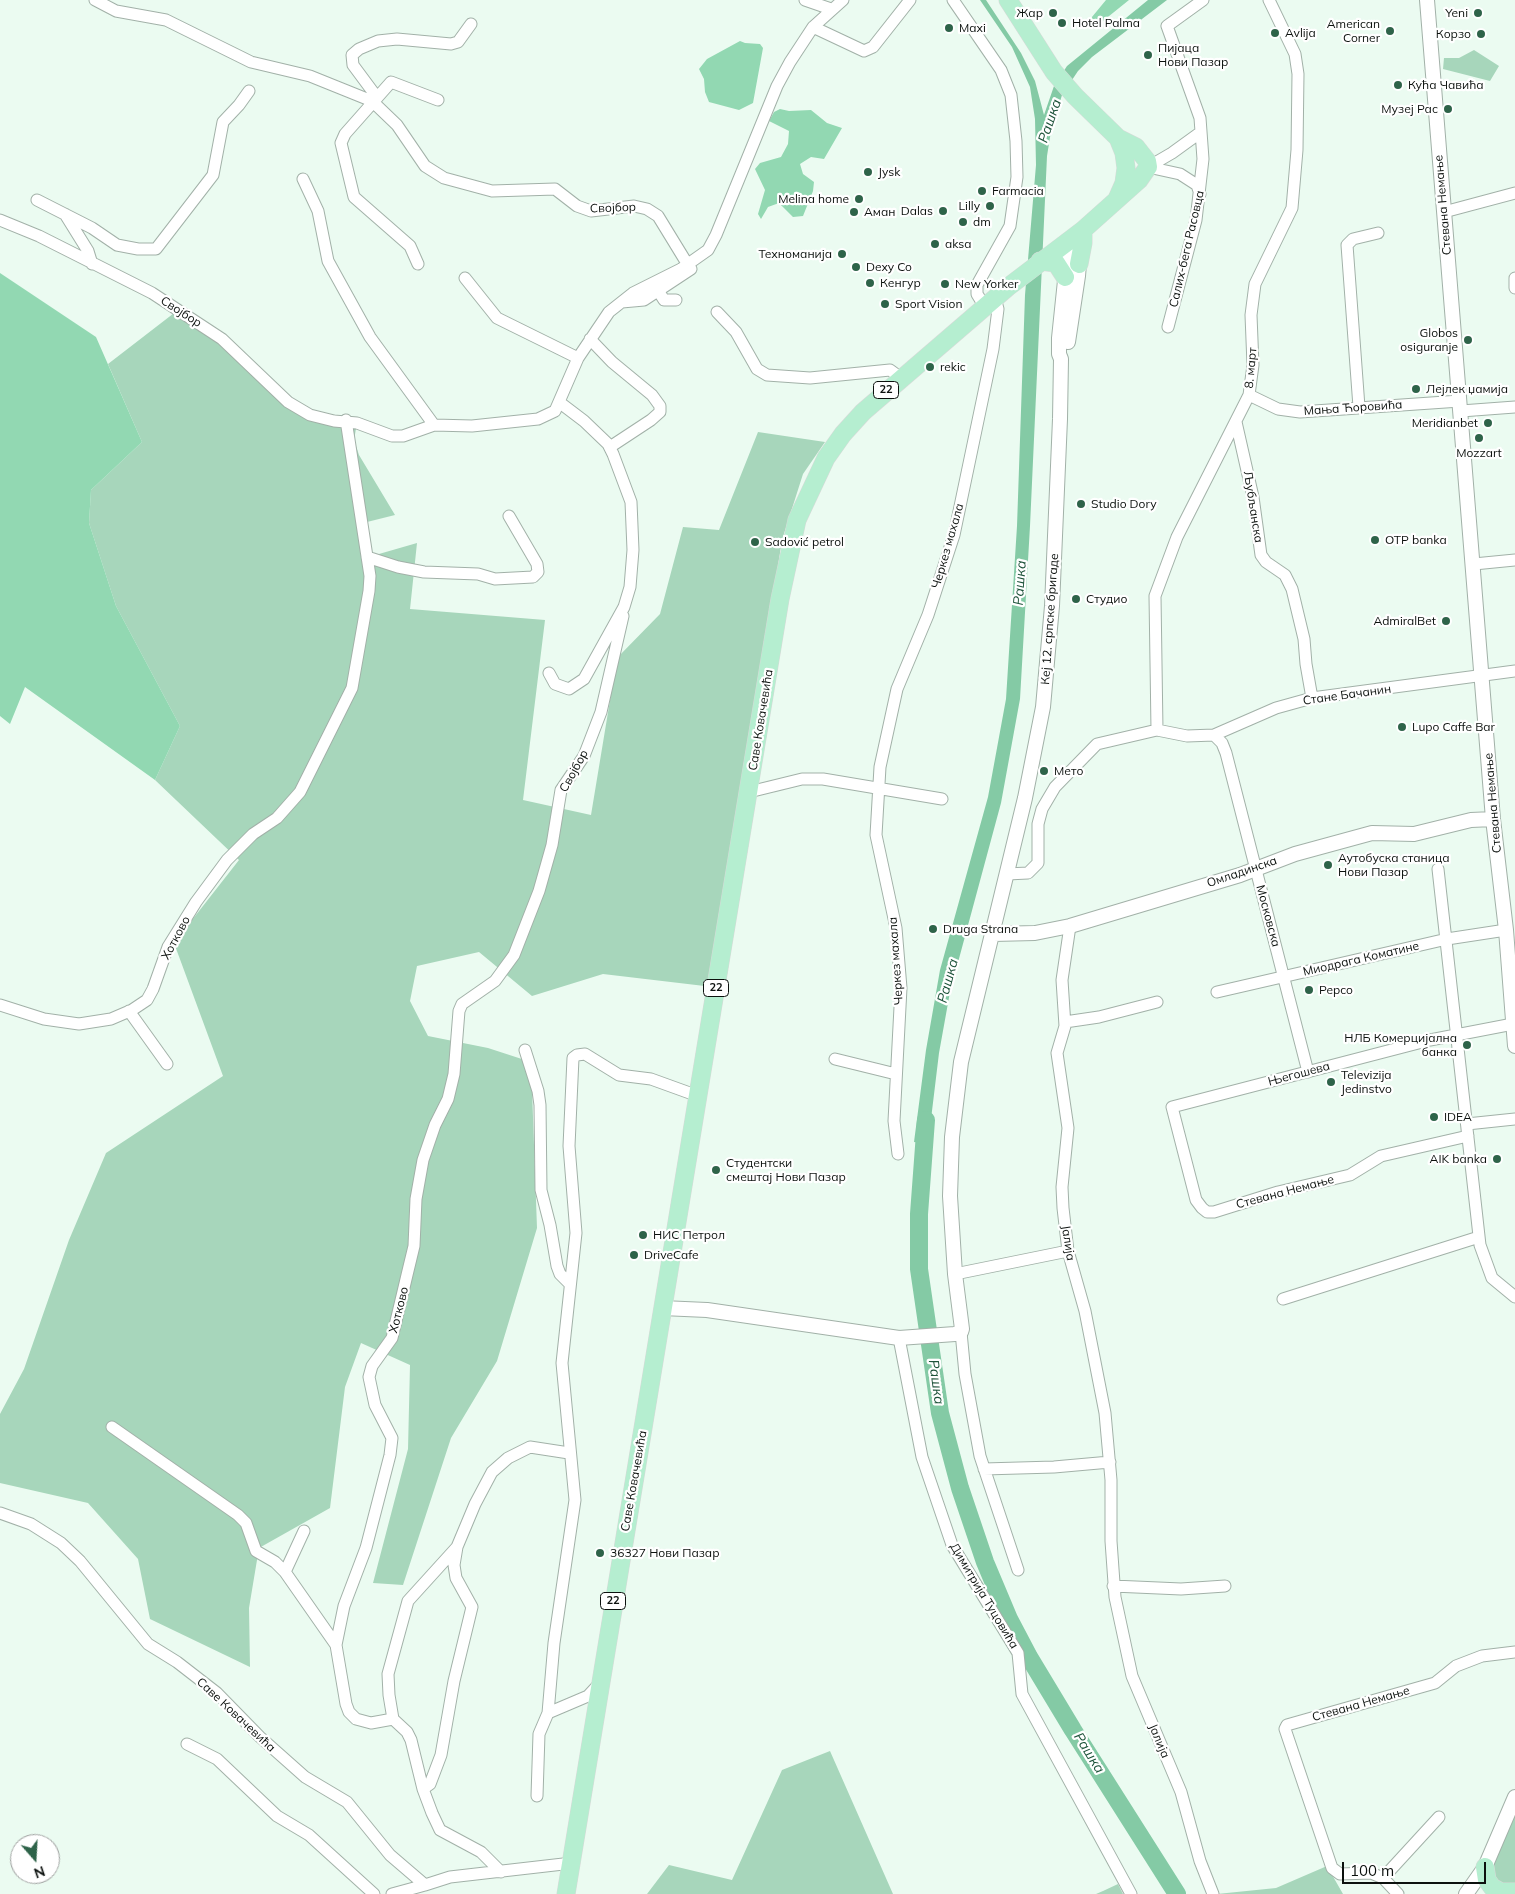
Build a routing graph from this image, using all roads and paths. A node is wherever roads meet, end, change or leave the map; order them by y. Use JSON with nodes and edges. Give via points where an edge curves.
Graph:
{"nodes":[{"id":1,"x":95,"y":0,"type":"edge"},
{"id":2,"x":806,"y":0,"type":"edge"},
{"id":3,"x":843,"y":0,"type":"edge"},
{"id":4,"x":910,"y":0,"type":"edge"},
{"id":5,"x":953,"y":0,"type":"edge"},
{"id":6,"x":1008,"y":0,"type":"edge"},
{"id":7,"x":1203,"y":0,"type":"edge"},
{"id":8,"x":1269,"y":0,"type":"edge"},
{"id":9,"x":1427,"y":0,"type":"edge"},
{"id":10,"x":831,"y":9,"type":"junction"},
{"id":11,"x":471,"y":24,"type":"dead end"},
{"id":12,"x":813,"y":27,"type":"junction"},
{"id":13,"x":249,"y":90,"type":"dead end"},
{"id":14,"x":374,"y":99,"type":"junction"},
{"id":15,"x":438,"y":100,"type":"dead end"},
{"id":16,"x":1201,"y":132,"type":"junction"},
{"id":17,"x":1118,"y":138,"type":"junction"},
{"id":18,"x":1148,"y":167,"type":"junction"},
{"id":19,"x":303,"y":179,"type":"dead end"},
{"id":20,"x":1200,"y":194,"type":"junction"},
{"id":21,"x":1515,"y":194,"type":"edge"},
{"id":22,"x":1116,"y":199,"type":"junction"},
{"id":23,"x":37,"y":200,"type":"dead end"},
{"id":24,"x":1444,"y":212,"type":"junction"},
{"id":25,"x":65,"y":214,"type":"junction"},
{"id":26,"x":0,"y":220,"type":"edge"},
{"id":27,"x":1083,"y":230,"type":"junction"},
{"id":28,"x":1378,"y":233,"type":"dead end"},
{"id":29,"x":1066,"y":242,"type":"junction"},
{"id":30,"x":699,"y":258,"type":"junction"},
{"id":31,"x":92,"y":264,"type":"junction"},
{"id":32,"x":418,"y":264,"type":"dead end"},
{"id":33,"x":1054,"y":264,"type":"junction"},
{"id":34,"x":1079,"y":264,"type":"junction"},
{"id":35,"x":688,"y":265,"type":"junction"},
{"id":36,"x":465,"y":278,"type":"dead end"},
{"id":37,"x":1515,"y":278,"type":"edge"},
{"id":38,"x":1515,"y":288,"type":"edge"},
{"id":39,"x":659,"y":292,"type":"junction"},
{"id":40,"x":996,"y":298,"type":"junction"},
{"id":41,"x":676,"y":300,"type":"dead end"},
{"id":42,"x":622,"y":302,"type":"junction"},
{"id":43,"x":717,"y":312,"type":"dead end"},
{"id":44,"x":1168,"y":327,"type":"dead end"},
{"id":45,"x":590,"y":339,"type":"junction"},
{"id":46,"x":578,"y":358,"type":"junction"},
{"id":47,"x":1061,"y":359,"type":"junction"},
{"id":48,"x":900,"y":378,"type":"junction"},
{"id":49,"x":1249,"y":395,"type":"junction"},
{"id":50,"x":559,"y":402,"type":"junction"},
{"id":51,"x":1460,"y":406,"type":"junction"},
{"id":52,"x":1359,"y":407,"type":"junction"},
{"id":53,"x":1515,"y":407,"type":"edge"},
{"id":54,"x":346,"y":420,"type":"junction"},
{"id":55,"x":1236,"y":422,"type":"junction"},
{"id":56,"x":434,"y":425,"type":"junction"},
{"id":57,"x":610,"y":447,"type":"junction"},
{"id":58,"x":509,"y":516,"type":"dead end"},
{"id":59,"x":367,"y":557,"type":"junction"},
{"id":60,"x":1515,"y":560,"type":"edge"},
{"id":61,"x":1474,"y":564,"type":"junction"},
{"id":62,"x":621,"y":613,"type":"junction"},
{"id":63,"x":1515,"y":671,"type":"edge"},
{"id":64,"x":549,"y":673,"type":"dead end"},
{"id":65,"x":1483,"y":675,"type":"junction"},
{"id":66,"x":1312,"y":698,"type":"junction"},
{"id":67,"x":1157,"y":730,"type":"junction"},
{"id":68,"x":1214,"y":735,"type":"junction"},
{"id":69,"x":879,"y":789,"type":"junction"},
{"id":70,"x":749,"y":792,"type":"junction"},
{"id":71,"x":942,"y":799,"type":"dead end"},
{"id":72,"x":1493,"y":819,"type":"junction"},
{"id":73,"x":1438,"y":868,"type":"dead end"},
{"id":74,"x":1255,"y":869,"type":"junction"},
{"id":75,"x":1007,"y":874,"type":"junction"},
{"id":76,"x":1070,"y":926,"type":"junction"},
{"id":77,"x":524,"y":930,"type":"joint"},
{"id":78,"x":1506,"y":930,"type":"junction"},
{"id":79,"x":993,"y":934,"type":"junction"},
{"id":80,"x":1447,"y":940,"type":"junction"},
{"id":81,"x":1512,"y":968,"type":"edge"},
{"id":82,"x":1284,"y":976,"type":"junction"},
{"id":83,"x":1217,"y":992,"type":"dead end"},
{"id":84,"x":1157,"y":1002,"type":"dead end"},
{"id":85,"x":0,"y":1005,"type":"edge"},
{"id":86,"x":129,"y":1012,"type":"junction"},
{"id":87,"x":1065,"y":1022,"type":"junction"},
{"id":88,"x":1513,"y":1024,"type":"junction"},
{"id":89,"x":1456,"y":1035,"type":"junction"},
{"id":90,"x":1515,"y":1046,"type":"edge"},
{"id":91,"x":525,"y":1050,"type":"dead end"},
{"id":92,"x":835,"y":1059,"type":"dead end"},
{"id":93,"x":167,"y":1064,"type":"dead end"},
{"id":94,"x":1308,"y":1072,"type":"junction"},
{"id":95,"x":896,"y":1074,"type":"junction"},
{"id":96,"x":698,"y":1096,"type":"junction"},
{"id":97,"x":1172,"y":1107,"type":"joint"},
{"id":98,"x":1515,"y":1119,"type":"edge"},
{"id":99,"x":1467,"y":1124,"type":"junction"},
{"id":100,"x":1468,"y":1136,"type":"junction"},
{"id":101,"x":898,"y":1154,"type":"dead end"},
{"id":102,"x":1479,"y":1237,"type":"junction"},
{"id":103,"x":1068,"y":1251,"type":"junction"},
{"id":104,"x":955,"y":1274,"type":"junction"},
{"id":105,"x":569,"y":1283,"type":"junction"},
{"id":106,"x":1515,"y":1298,"type":"edge"},
{"id":107,"x":1283,"y":1299,"type":"dead end"},
{"id":108,"x":662,"y":1308,"type":"junction"},
{"id":109,"x":955,"y":1333,"type":"junction"},
{"id":110,"x":899,"y":1338,"type":"junction"},
{"id":111,"x":112,"y":1428,"type":"dead end"},
{"id":112,"x":569,"y":1454,"type":"junction"},
{"id":113,"x":1110,"y":1462,"type":"junction"},
{"id":114,"x":984,"y":1469,"type":"junction"},
{"id":115,"x":0,"y":1513,"type":"edge"},
{"id":116,"x":304,"y":1531,"type":"dead end"},
{"id":117,"x":458,"y":1547,"type":"junction"},
{"id":118,"x":1018,"y":1570,"type":"dead end"},
{"id":119,"x":285,"y":1572,"type":"junction"},
{"id":120,"x":1113,"y":1586,"type":"junction"},
{"id":121,"x":1225,"y":1586,"type":"dead end"},
{"id":122,"x":336,"y":1645,"type":"junction"},
{"id":123,"x":1515,"y":1652,"type":"edge"},
{"id":124,"x":600,"y":1683,"type":"junction"},
{"id":125,"x":548,"y":1713,"type":"junction"},
{"id":126,"x":393,"y":1719,"type":"junction"},
{"id":127,"x":188,"y":1744,"type":"dead end"},
{"id":128,"x":423,"y":1789,"type":"junction"},
{"id":129,"x":537,"y":1796,"type":"dead end"},
{"id":130,"x":1515,"y":1797,"type":"edge"},
{"id":131,"x":1439,"y":1817,"type":"dead end"},
{"id":132,"x":572,"y":1863,"type":"junction"},
{"id":133,"x":1483,"y":1869,"type":"junction"},
{"id":134,"x":501,"y":1872,"type":"junction"},
{"id":135,"x":1383,"y":1878,"type":"junction"},
{"id":136,"x":424,"y":1889,"type":"edge"},
{"id":137,"x":1514,"y":1893,"type":"edge"},
{"id":138,"x":374,"y":1894,"type":"edge"},
{"id":139,"x":392,"y":1894,"type":"edge"},
{"id":140,"x":566,"y":1894,"type":"edge"},
{"id":141,"x":1131,"y":1894,"type":"edge"},
{"id":142,"x":1213,"y":1894,"type":"edge"},
{"id":143,"x":1398,"y":1894,"type":"edge"},
{"id":144,"x":1466,"y":1894,"type":"edge"},
{"id":145,"x":1477,"y":1894,"type":"edge"}],
"edges":[{"from":1,"to":14,"type":"street","name":"Својбор","via":[[116,11],[166,20],[251,62],[310,76]]},
{"from":2,"to":10,"type":"street"},
{"from":3,"to":10,"type":"street","name":"Својбор"},
{"from":4,"to":12,"type":"street","via":[[873,48],[864,51]]},
{"from":5,"to":40,"type":"street","name":"Черкез махала","via":[[1001,70],[1011,95],[1017,177],[1010,226],[977,285],[978,294]]},
{"from":6,"to":17,"type":"main road","number":"22","via":[[1054,72]]},
{"from":7,"to":16,"type":"street","name":"Салих-бега Расовца","via":[[1167,26],[1198,111]]},
{"from":8,"to":49,"type":"street","name":"8. март","via":[[1297,64],[1297,150],[1290,214],[1255,284],[1250,315],[1253,366]]},
{"from":9,"to":24,"type":"street","name":"Стевана Немање"},
{"from":10,"to":12,"type":"street","name":"Својбор"},
{"from":11,"to":14,"type":"street","name":"Својбор","via":[[458,42],[451,44],[397,39],[378,41],[352,55],[352,65]]},
{"from":12,"to":30,"type":"street","name":"Својбор","via":[[777,86],[716,235]]},
{"from":13,"to":25,"type":"street","via":[[223,122],[213,175],[156,249],[116,245]]},
{"from":14,"to":15,"type":"street","via":[[391,82]]},
{"from":14,"to":32,"type":"street","via":[[341,143],[354,197],[410,246]]},
{"from":14,"to":35,"type":"street","name":"Својбор","via":[[397,125],[425,166],[437,176],[492,191],[555,189],[577,206],[591,211],[634,206],[647,209],[658,216]]},
{"from":16,"to":18,"type":"street"},
{"from":16,"to":20,"type":"street","name":"Салих-бега Расовца"},
{"from":17,"to":18,"type":"main road","number":"22","via":[[1142,152]]},
{"from":17,"to":22,"type":"main road","number":"22","via":[[1126,168],[1124,183]]},
{"from":18,"to":20,"type":"street","via":[[1180,174],[1197,185]]},
{"from":18,"to":22,"type":"main road","number":"22","via":[[1140,180]]},
{"from":19,"to":56,"type":"street","via":[[318,211],[328,261],[370,337]]},
{"from":20,"to":44,"type":"street","name":"Салих-бега Расовца"},
{"from":21,"to":24,"type":"street"},
{"from":22,"to":27,"type":"main road","number":"22"},
{"from":23,"to":25,"type":"street"},
{"from":24,"to":51,"type":"street","name":"Стевана Немање"},
{"from":25,"to":31,"type":"street","via":[[88,251]]},
{"from":26,"to":31,"type":"street","name":"Својбор"},
{"from":27,"to":29,"type":"main road","number":"22"},
{"from":27,"to":34,"type":"main road","via":[[1084,243]]},
{"from":28,"to":52,"type":"street","via":[[1352,239],[1347,245]]},
{"from":29,"to":33,"type":"main road","number":"22"},
{"from":29,"to":33,"type":"street","name":"Кеј 12. српске бригаде"},
{"from":29,"to":34,"type":"street"},
{"from":30,"to":35,"type":"street","name":"Својбор"},
{"from":30,"to":39,"type":"street","name":"Својбор","via":[[690,270]]},
{"from":31,"to":54,"type":"street","name":"Својбор","via":[[152,293],[222,339],[298,409],[323,418]]},
{"from":33,"to":40,"type":"main road","number":"22"},
{"from":33,"to":47,"type":"street","name":"Кеј 12. српске бригаде"},
{"from":34,"to":47,"type":"street","name":"Кеј 12. српске бригаде","via":[[1068,341]]},
{"from":35,"to":42,"type":"street","name":"Својбор","via":[[633,292]]},
{"from":36,"to":46,"type":"street","via":[[497,318]]},
{"from":37,"to":38,"type":"street"},
{"from":39,"to":41,"type":"street","via":[[664,300]]},
{"from":39,"to":42,"type":"street","name":"Својбор","via":[[640,302]]},
{"from":40,"to":48,"type":"main road","name":"Саве Ковачевића","number":"22"},
{"from":40,"to":69,"type":"street","name":"Черкез махала","via":[[998,309],[993,349],[954,535],[928,615],[897,689],[880,767]]},
{"from":42,"to":45,"type":"street","name":"Својбор","via":[[603,319]]},
{"from":43,"to":48,"type":"street","via":[[736,332],[757,369],[767,375],[810,378],[890,370]]},
{"from":45,"to":46,"type":"street","name":"Својбор"},
{"from":45,"to":57,"type":"street","via":[[660,406],[660,412],[651,420]]},
{"from":46,"to":50,"type":"street","name":"Својбор"},
{"from":47,"to":75,"type":"street","name":"Кеј 12. српске бригаде","via":[[1054,568],[1046,675],[1037,744]]},
{"from":48,"to":70,"type":"main road","name":"Саве Ковачевића","number":"22","via":[[834,445],[797,520],[780,599]]},
{"from":49,"to":52,"type":"street","name":"Мања Ћоровића","via":[[1278,409],[1300,412]]},
{"from":49,"to":55,"type":"street","name":"8. март"},
{"from":50,"to":56,"type":"street","name":"Својбор","via":[[551,414],[538,419],[472,426]]},
{"from":50,"to":57,"type":"street","name":"Својбор"},
{"from":51,"to":52,"type":"street","name":"Мања Ћоровића"},
{"from":51,"to":53,"type":"street"},
{"from":51,"to":61,"type":"street","name":"Стевана Немање"},
{"from":54,"to":56,"type":"street","name":"Својбор","via":[[392,436],[403,436]]},
{"from":54,"to":59,"type":"street"},
{"from":55,"to":66,"type":"street","name":"Љубљанска","via":[[1253,497],[1261,555],[1285,575],[1292,589],[1304,639]]},
{"from":55,"to":67,"type":"street","name":"8. март","via":[[1177,537],[1154,596]]},
{"from":57,"to":62,"type":"street","name":"Својбор","via":[[628,494],[633,519],[630,587]]},
{"from":58,"to":59,"type":"street","via":[[537,564],[538,572],[533,577],[501,579],[478,574],[424,572],[398,568]]},
{"from":59,"to":86,"type":"street","name":"Хотково","via":[[370,576],[365,620],[352,688],[300,792],[277,818],[253,834],[228,860],[168,947],[147,1000]]},
{"from":60,"to":61,"type":"street"},
{"from":61,"to":65,"type":"street","name":"Стевана Немање"},
{"from":62,"to":64,"type":"street","name":"Својбор","via":[[584,680],[569,689],[555,684]]},
{"from":62,"to":77,"type":"street","name":"Својбор","via":[[623,616],[601,712],[584,756],[561,790],[552,845]]},
{"from":63,"to":65,"type":"street","name":"Стане Бачанин"},
{"from":65,"to":66,"type":"street","name":"Стане Бачанин"},
{"from":65,"to":72,"type":"street","name":"Стевана Немање"},
{"from":66,"to":68,"type":"street","name":"Стане Бачанин","via":[[1262,713]]},
{"from":67,"to":68,"type":"street","name":"Стане Бачанин","via":[[1187,736]]},
{"from":67,"to":75,"type":"street","name":"Стане Бачанин","via":[[1097,744],[1075,765],[1050,794],[1039,816],[1038,863],[1028,872]]},
{"from":68,"to":74,"type":"street","name":"Московска","via":[[1224,748]]},
{"from":69,"to":70,"type":"street","via":[[823,779],[802,780]]},
{"from":69,"to":71,"type":"street"},
{"from":69,"to":95,"type":"street","name":"Черкез махала","via":[[876,835],[896,928],[901,988]]},
{"from":70,"to":96,"type":"main road","name":"Саве Ковачевића","number":"22"},
{"from":72,"to":74,"type":"street","name":"Омладинска","via":[[1471,820],[1414,834],[1372,833]]},
{"from":72,"to":78,"type":"street","name":"Стевана Немање"},
{"from":73,"to":80,"type":"street"},
{"from":74,"to":76,"type":"street","name":"Омладинска"},
{"from":74,"to":82,"type":"street","name":"Московска"},
{"from":75,"to":79,"type":"street","name":"Кеј 12. српске бригаде"},
{"from":76,"to":79,"type":"street","name":"Омладинска","via":[[1035,933]]},
{"from":76,"to":87,"type":"street","name":"Јалија","via":[[1062,980]]},
{"from":77,"to":122,"type":"street","name":"Хотково","via":[[514,955],[495,981],[462,1004],[459,1012],[454,1074],[448,1099],[423,1160],[408,1274],[392,1338],[372,1366],[369,1377],[375,1405],[392,1438],[366,1548],[344,1606]]},
{"from":78,"to":80,"type":"street","name":"Миодрага Коматине"},
{"from":78,"to":81,"type":"street","name":"Стевана Немање"},
{"from":79,"to":104,"type":"street","name":"Кеј 12. српске бригаде","via":[[961,1062],[952,1138],[950,1196]]},
{"from":80,"to":82,"type":"street","name":"Миодрага Коматине"},
{"from":80,"to":89,"type":"street"},
{"from":81,"to":88,"type":"street","name":"Стевана Немање"},
{"from":82,"to":83,"type":"street","name":"Миодрага Коматине"},
{"from":82,"to":94,"type":"street","name":"Московска"},
{"from":84,"to":87,"type":"street"},
{"from":85,"to":86,"type":"street","name":"Хотково","via":[[44,1019],[80,1024],[111,1019]]},
{"from":86,"to":93,"type":"street"},
{"from":87,"to":103,"type":"street","name":"Јалија","via":[[1057,1053],[1068,1128],[1062,1193]]},
{"from":88,"to":89,"type":"street","name":"Његошева"},
{"from":88,"to":90,"type":"street","name":"Стевана Немање"},
{"from":89,"to":94,"type":"street","name":"Његошева"},
{"from":89,"to":99,"type":"street"},
{"from":91,"to":105,"type":"street","via":[[539,1098],[541,1190],[557,1266]]},
{"from":92,"to":95,"type":"street"},
{"from":94,"to":97,"type":"street","name":"Његошева"},
{"from":95,"to":101,"type":"street","name":"Черкез махала","via":[[894,1121]]},
{"from":96,"to":105,"type":"street","via":[[651,1080],[619,1075],[585,1054],[573,1058],[569,1146],[576,1233]]},
{"from":96,"to":108,"type":"main road","name":"Саве Ковачевића","number":"22"},
{"from":97,"to":100,"type":"street","name":"Стевана Немање","via":[[1196,1200],[1208,1212],[1350,1175],[1381,1156]]},
{"from":98,"to":99,"type":"street"},
{"from":99,"to":100,"type":"street"},
{"from":100,"to":102,"type":"street"},
{"from":102,"to":106,"type":"street","via":[[1492,1278]]},
{"from":102,"to":107,"type":"street"},
{"from":103,"to":104,"type":"street"},
{"from":103,"to":113,"type":"street","name":"Јалија","via":[[1097,1364]]},
{"from":104,"to":109,"type":"street","name":"Кеј 12. српске бригаде","via":[[962,1323]]},
{"from":105,"to":112,"type":"street","via":[[562,1363]]},
{"from":108,"to":110,"type":"street","via":[[707,1310]]},
{"from":108,"to":124,"type":"main road","name":"Саве Ковачевића","number":"22"},
{"from":109,"to":110,"type":"street"},
{"from":109,"to":114,"type":"street","name":"Кеј 12. српске бригаде"},
{"from":110,"to":141,"type":"street","name":"Димитрија Туцовића","via":[[922,1457],[952,1545],[1018,1653],[1022,1694]]},
{"from":111,"to":119,"type":"street","via":[[242,1519],[256,1551]]},
{"from":112,"to":117,"type":"street","via":[[530,1447],[508,1458],[492,1472],[474,1504]]},
{"from":112,"to":125,"type":"street","via":[[575,1500],[554,1644]]},
{"from":113,"to":114,"type":"street"},
{"from":113,"to":120,"type":"street","name":"Јалија"},
{"from":114,"to":118,"type":"street"},
{"from":115,"to":136,"type":"street","name":"Саве Ковачевића","via":[[31,1524],[61,1543],[80,1561],[148,1644],[217,1693],[260,1737],[305,1776],[347,1802],[390,1855]]},
{"from":116,"to":119,"type":"street"},
{"from":117,"to":126,"type":"street","via":[[408,1601],[388,1674]]},
{"from":117,"to":128,"type":"street","via":[[454,1565],[456,1578],[472,1607],[441,1755],[430,1784]]},
{"from":119,"to":122,"type":"street"},
{"from":120,"to":121,"type":"street","via":[[1181,1589]]},
{"from":120,"to":142,"type":"street","name":"Јалија","via":[[1132,1676],[1181,1792],[1200,1861]]},
{"from":122,"to":126,"type":"street","via":[[346,1704],[356,1719],[372,1723]]},
{"from":123,"to":135,"type":"street","name":"Стевана Немање","via":[[1482,1656],[1456,1666],[1435,1684],[1287,1726],[1286,1735],[1332,1868],[1340,1874],[1371,1873]]},
{"from":124,"to":125,"type":"street","via":[[588,1696]]},
{"from":124,"to":132,"type":"main road","name":"Саве Ковачевића","number":"22"},
{"from":125,"to":129,"type":"street","via":[[539,1734]]},
{"from":126,"to":128,"type":"street","via":[[411,1740]]},
{"from":127,"to":138,"type":"street","via":[[217,1759],[277,1816],[309,1835]]},
{"from":128,"to":134,"type":"street","via":[[440,1830],[481,1852]]},
{"from":130,"to":133,"type":"street"},
{"from":131,"to":135,"type":"street"},
{"from":132,"to":134,"type":"street"},
{"from":132,"to":140,"type":"main road","name":"Саве Ковачевића","number":"22"},
{"from":133,"to":137,"type":"main road","via":[[1492,1887]]},
{"from":133,"to":144,"type":"street"},
{"from":133,"to":145,"type":"street"},
{"from":134,"to":136,"type":"street","via":[[450,1877]]},
{"from":135,"to":143,"type":"street"},
{"from":136,"to":139,"type":"street"}]}
